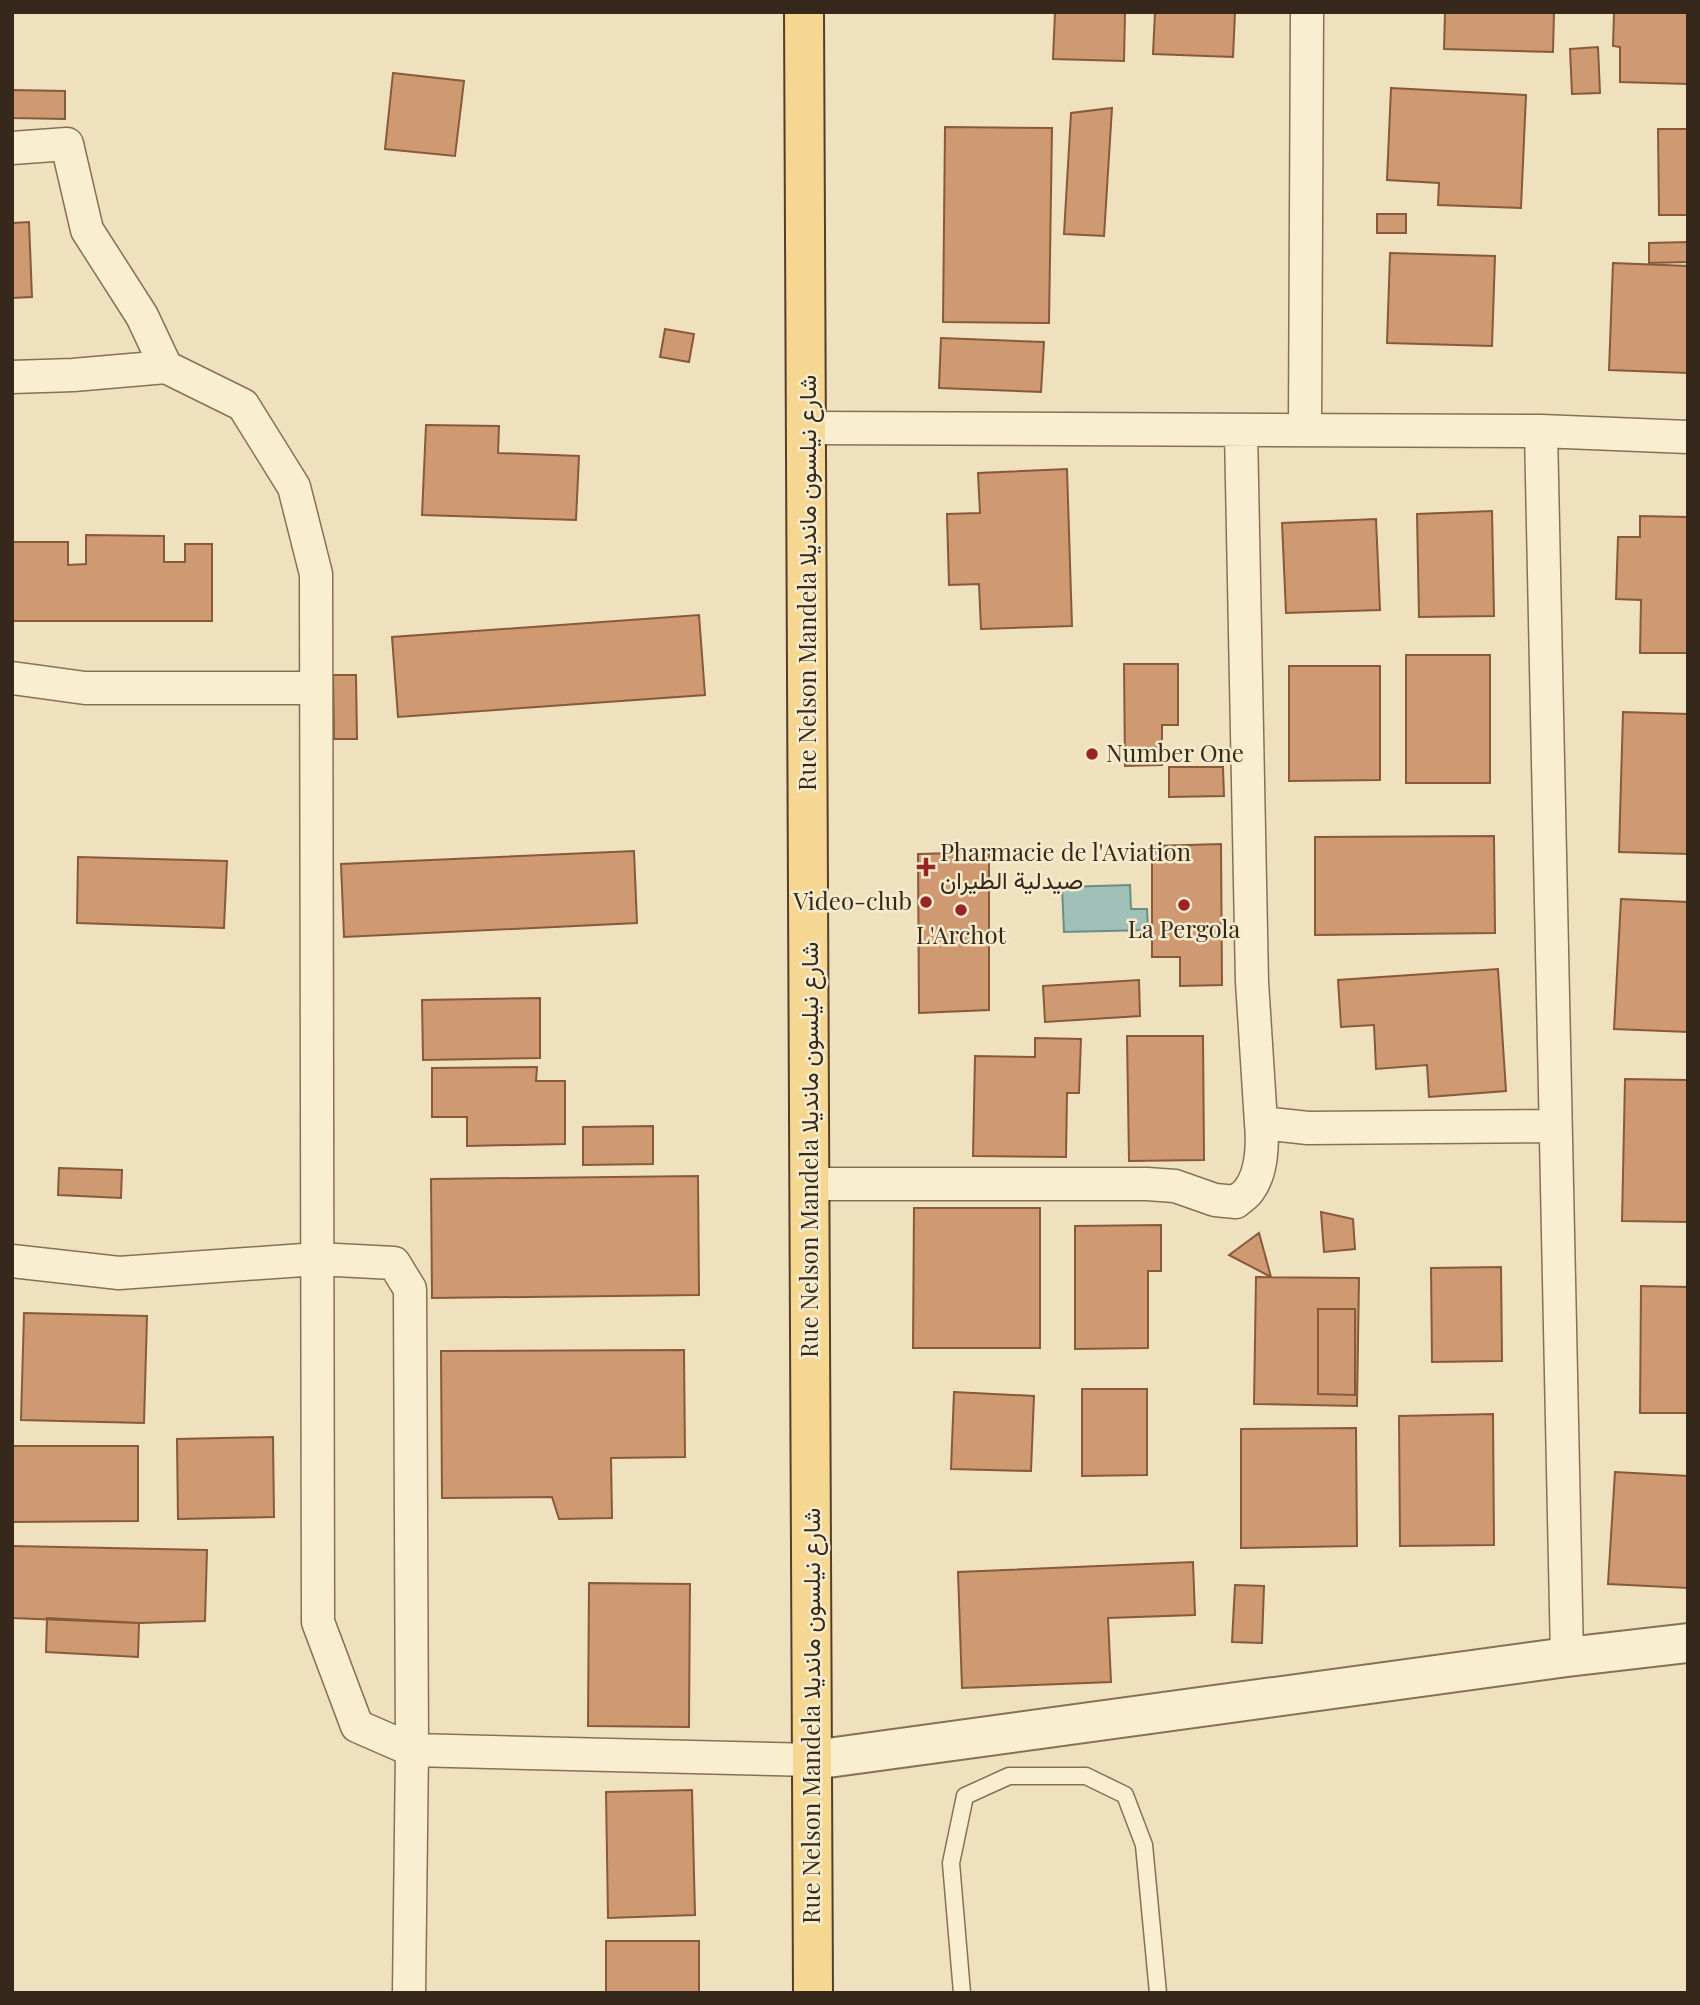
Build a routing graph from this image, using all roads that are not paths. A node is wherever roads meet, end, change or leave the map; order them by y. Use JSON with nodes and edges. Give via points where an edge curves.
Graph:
{"nodes":[{"id":1,"x":804,"y":12,"type":"edge"},
{"id":2,"x":1307,"y":12,"type":"edge"},
{"id":3,"x":12,"y":148,"type":"edge"},
{"id":4,"x":166,"y":367,"type":"junction"},
{"id":5,"x":12,"y":377,"type":"edge"},
{"id":6,"x":807,"y":428,"type":"junction"},
{"id":7,"x":1305,"y":429,"type":"junction"},
{"id":8,"x":1241,"y":431,"type":"junction"},
{"id":9,"x":1541,"y":431,"type":"junction"},
{"id":10,"x":1688,"y":437,"type":"edge"},
{"id":11,"x":12,"y":678,"type":"edge"},
{"id":12,"x":316,"y":688,"type":"junction"},
{"id":13,"x":1261,"y":1123,"type":"junction"},
{"id":14,"x":1555,"y":1126,"type":"junction"},
{"id":15,"x":810,"y":1184,"type":"junction"},
{"id":16,"x":317,"y":1259,"type":"junction"},
{"id":17,"x":12,"y":1261,"type":"edge"},
{"id":18,"x":1688,"y":1643,"type":"edge"},
{"id":19,"x":1567,"y":1657,"type":"junction"},
{"id":20,"x":412,"y":1750,"type":"junction"},
{"id":21,"x":813,"y":1760,"type":"junction"},
{"id":22,"x":409,"y":1993,"type":"edge"},
{"id":23,"x":813,"y":1993,"type":"edge"},
{"id":24,"x":962,"y":1993,"type":"edge"},
{"id":25,"x":1158,"y":1993,"type":"edge"}],
"edges":[{"from":1,"to":6,"type":"main road","name":"Rue Nelson Mandela شارع نيلسون مانديلا"},
{"from":2,"to":7,"type":"street"},
{"from":3,"to":4,"type":"street","via":[[67,144],[87,230],[142,316]]},
{"from":4,"to":5,"type":"street"},
{"from":4,"to":12,"type":"street","via":[[243,405],[294,486],[316,574]]},
{"from":6,"to":8,"type":"street"},
{"from":6,"to":15,"type":"main road","name":"Rue Nelson Mandela شارع نيلسون مانديلا"},
{"from":7,"to":8,"type":"street"},
{"from":7,"to":9,"type":"street"},
{"from":8,"to":13,"type":"street","via":[[1252,982]]},
{"from":9,"to":10,"type":"street"},
{"from":9,"to":14,"type":"street"},
{"from":11,"to":12,"type":"street","via":[[85,688]]},
{"from":12,"to":16,"type":"street"},
{"from":13,"to":14,"type":"street","via":[[1308,1128]]},
{"from":13,"to":15,"type":"street","via":[[1263,1144],[1256,1173],[1250,1190],[1236,1202],[1175,1186],[1147,1184]]},
{"from":14,"to":19,"type":"street"},
{"from":15,"to":21,"type":"main road","name":"Rue Nelson Mandela شارع نيلسون مانديلا"},
{"from":16,"to":17,"type":"street","via":[[119,1273]]},
{"from":16,"to":20,"type":"street","via":[[318,1622],[358,1726]]},
{"from":16,"to":20,"type":"street","via":[[394,1263],[410,1289]]},
{"from":18,"to":19,"type":"street"},
{"from":19,"to":21,"type":"street"},
{"from":20,"to":21,"type":"street"},
{"from":20,"to":22,"type":"street"},
{"from":21,"to":23,"type":"main road","name":"Rue Nelson Mandela شارع نيلسون مانديلا"},
{"from":24,"to":25,"type":"lane","via":[[951,1863],[965,1796],[1009,1776],[1086,1776],[1125,1795],[1144,1845]]}]}
